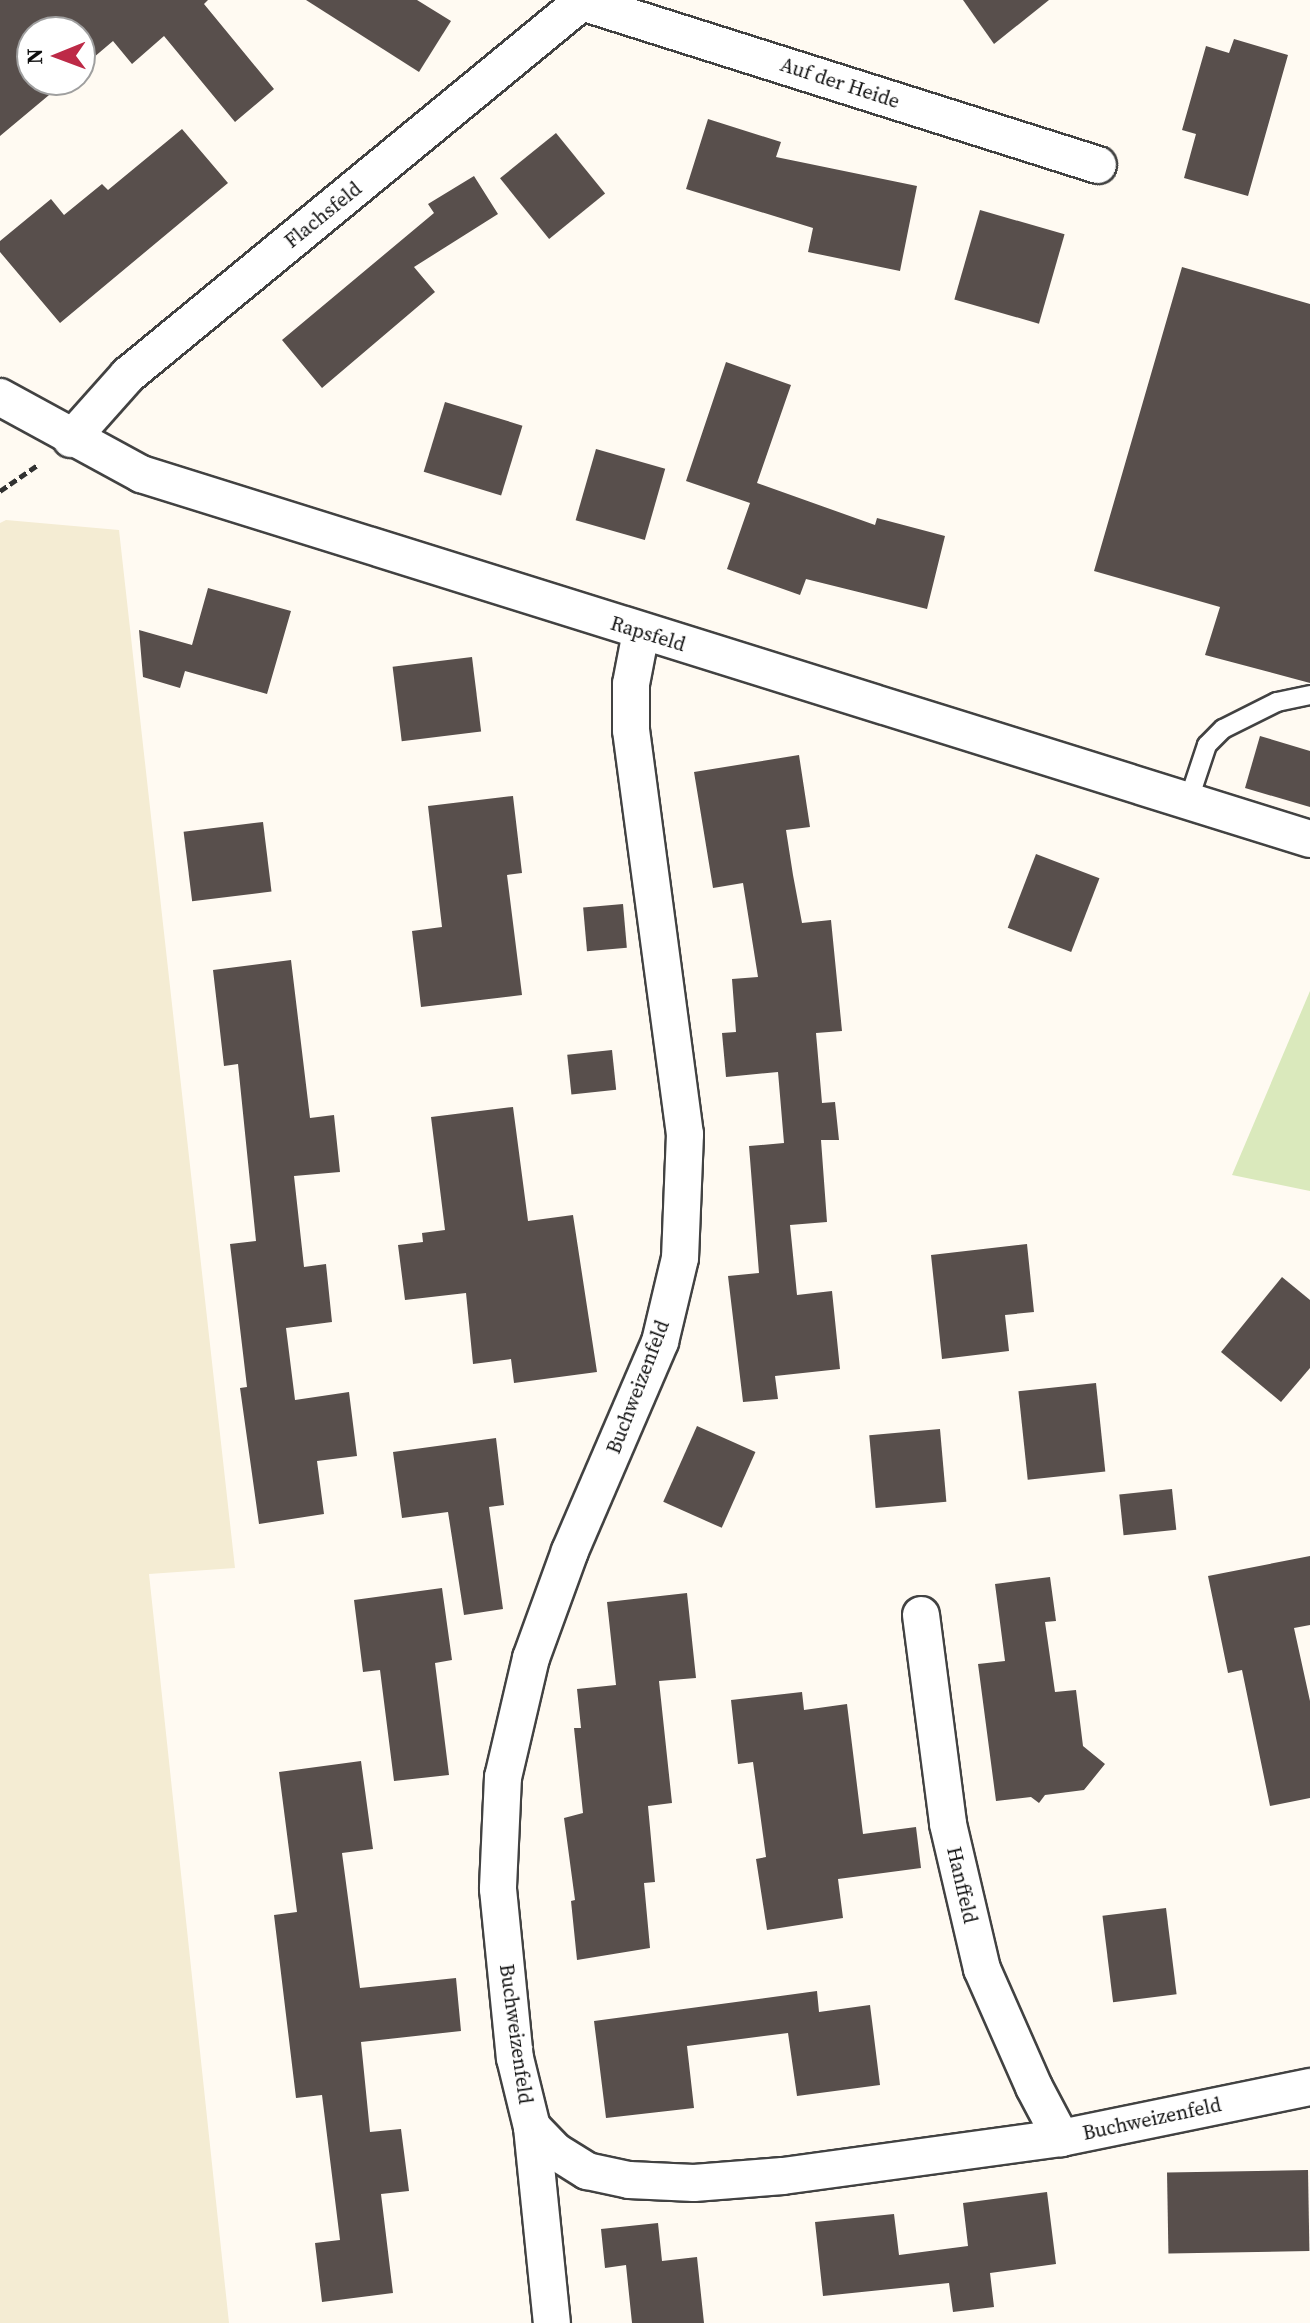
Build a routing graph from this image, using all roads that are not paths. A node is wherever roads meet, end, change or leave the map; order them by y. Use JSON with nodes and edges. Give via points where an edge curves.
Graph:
{"nodes":[{"id":1,"x":583,"y":1,"type":"edge"},
{"id":2,"x":1098,"y":165,"type":"dead end"},
{"id":3,"x":0,"y":397,"type":"edge"},
{"id":4,"x":71,"y":439,"type":"junction"},
{"id":5,"x":641,"y":632,"type":"junction"},
{"id":6,"x":1310,"y":695,"type":"edge"},
{"id":7,"x":1188,"y":802,"type":"junction"},
{"id":8,"x":1310,"y":839,"type":"edge"},
{"id":9,"x":921,"y":1615,"type":"dead end"},
{"id":10,"x":1310,"y":2087,"type":"edge"},
{"id":11,"x":532,"y":2127,"type":"junction"},
{"id":12,"x":1061,"y":2138,"type":"junction"},
{"id":13,"x":552,"y":2323,"type":"edge"}],
"edges":[{"from":1,"to":2,"type":"street","name":"Auf der Heide"},
{"from":1,"to":4,"type":"street","name":"Flachsfeld","via":[[128,375]]},
{"from":3,"to":4,"type":"street","name":"Rapsfeld"},
{"from":4,"to":5,"type":"street","name":"Rapsfeld","via":[[141,474]]},
{"from":5,"to":7,"type":"street","name":"Rapsfeld"},
{"from":5,"to":11,"type":"street","name":"Buchweizenfeld","via":[[631,684],[631,730],[685,1134],[680,1258],[660,1342],[570,1551],[531,1658],[503,1777],[498,1889],[515,2058]]},
{"from":6,"to":7,"type":"lane","via":[[1277,702],[1223,729],[1207,745]]},
{"from":7,"to":8,"type":"street","name":"Rapsfeld"},
{"from":9,"to":12,"type":"street","name":"Hanffeld","via":[[948,1824],[982,1969]]},
{"from":10,"to":12,"type":"street","name":"Buchweizenfeld"},
{"from":11,"to":12,"type":"street","name":"Buchweizenfeld","via":[[555,2151],[587,2171],[629,2180],[694,2183]]},
{"from":11,"to":13,"type":"street","name":"Buchweizenfeld"}]}
